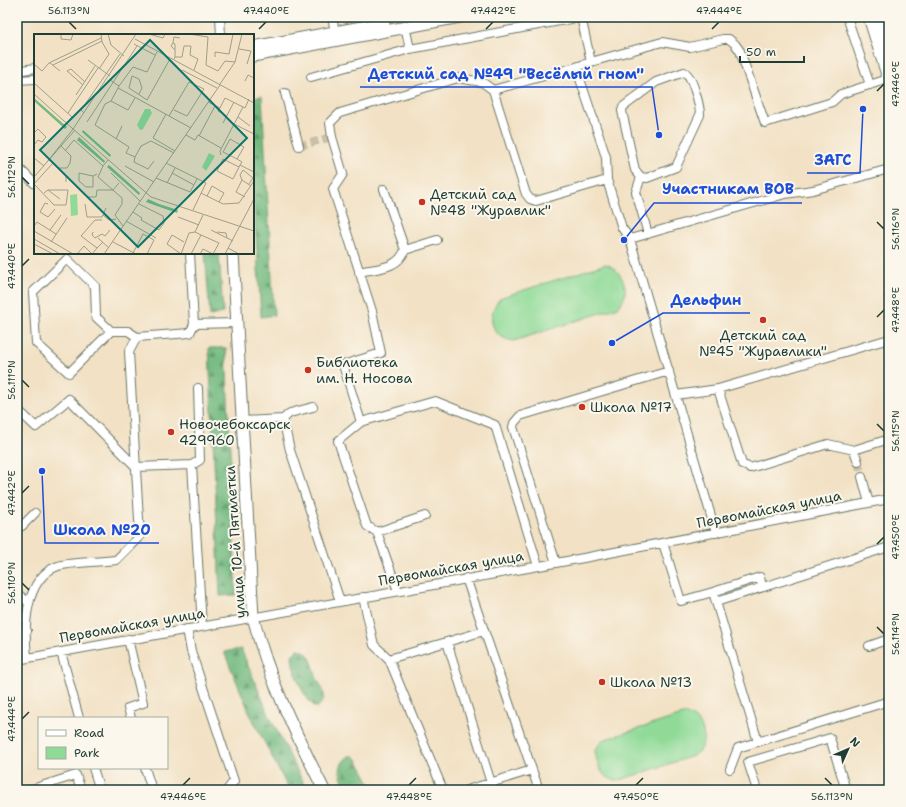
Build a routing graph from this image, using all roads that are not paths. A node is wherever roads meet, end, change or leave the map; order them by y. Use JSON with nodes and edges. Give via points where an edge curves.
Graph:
{"nodes":[{"id":1,"x":220,"y":17,"type":"edge"},
{"id":2,"x":332,"y":17,"type":"edge"},
{"id":3,"x":418,"y":17,"type":"edge"},
{"id":4,"x":460,"y":17,"type":"edge"},
{"id":5,"x":581,"y":17,"type":"edge"},
{"id":6,"x":847,"y":17,"type":"edge"},
{"id":7,"x":869,"y":17,"type":"edge"},
{"id":8,"x":879,"y":17,"type":"edge"},
{"id":9,"x":405,"y":26,"type":"junction"},
{"id":10,"x":335,"y":32,"type":"junction"},
{"id":11,"x":221,"y":34,"type":"edge"},
{"id":12,"x":254,"y":47,"type":"edge"},
{"id":13,"x":889,"y":48,"type":"edge"},
{"id":14,"x":410,"y":49,"type":"junction"},
{"id":15,"x":254,"y":56,"type":"edge"},
{"id":16,"x":591,"y":62,"type":"junction"},
{"id":17,"x":576,"y":67,"type":"junction"},
{"id":18,"x":34,"y":68,"type":"edge"},
{"id":19,"x":17,"y":71,"type":"edge"},
{"id":20,"x":888,"y":76,"type":"edge"},
{"id":21,"x":311,"y":77,"type":"dead end"},
{"id":22,"x":34,"y":79,"type":"edge"},
{"id":23,"x":17,"y":80,"type":"edge"},
{"id":24,"x":870,"y":85,"type":"junction"},
{"id":25,"x":493,"y":90,"type":"junction"},
{"id":26,"x":285,"y":93,"type":"dead end"},
{"id":27,"x":299,"y":146,"type":"dead end"},
{"id":28,"x":17,"y":166,"type":"edge"},
{"id":29,"x":889,"y":169,"type":"edge"},
{"id":30,"x":640,"y":177,"type":"junction"},
{"id":31,"x":607,"y":180,"type":"junction"},
{"id":32,"x":34,"y":183,"type":"edge"},
{"id":33,"x":384,"y":189,"type":"dead end"},
{"id":34,"x":648,"y":234,"type":"junction"},
{"id":35,"x":630,"y":239,"type":"junction"},
{"id":36,"x":437,"y":240,"type":"dead end"},
{"id":37,"x":405,"y":250,"type":"junction"},
{"id":38,"x":190,"y":254,"type":"edge"},
{"id":39,"x":234,"y":254,"type":"edge"},
{"id":40,"x":359,"y":272,"type":"junction"},
{"id":41,"x":237,"y":323,"type":"junction"},
{"id":42,"x":194,"y":324,"type":"junction"},
{"id":43,"x":111,"y":331,"type":"junction"},
{"id":44,"x":137,"y":337,"type":"junction"},
{"id":45,"x":889,"y":339,"type":"edge"},
{"id":46,"x":669,"y":371,"type":"junction"},
{"id":47,"x":198,"y":388,"type":"dead end"},
{"id":48,"x":718,"y":389,"type":"junction"},
{"id":49,"x":676,"y":395,"type":"junction"},
{"id":50,"x":313,"y":407,"type":"dead end"},
{"id":51,"x":17,"y":409,"type":"edge"},
{"id":52,"x":283,"y":419,"type":"junction"},
{"id":53,"x":243,"y":421,"type":"junction"},
{"id":54,"x":361,"y":422,"type":"junction"},
{"id":55,"x":889,"y":439,"type":"edge"},
{"id":56,"x":854,"y":450,"type":"junction"},
{"id":57,"x":858,"y":462,"type":"tunnel mouth"},
{"id":58,"x":192,"y":465,"type":"junction"},
{"id":59,"x":136,"y":467,"type":"junction"},
{"id":60,"x":862,"y":477,"type":"tunnel mouth"},
{"id":61,"x":889,"y":499,"type":"edge"},
{"id":62,"x":869,"y":503,"type":"junction"},
{"id":63,"x":36,"y":513,"type":"dead end"},
{"id":64,"x":425,"y":516,"type":"dead end"},
{"id":65,"x":17,"y":527,"type":"edge"},
{"id":66,"x":377,"y":532,"type":"junction"},
{"id":67,"x":716,"y":533,"type":"junction"},
{"id":68,"x":663,"y":543,"type":"junction"},
{"id":69,"x":889,"y":547,"type":"edge"},
{"id":70,"x":556,"y":563,"type":"junction"},
{"id":71,"x":538,"y":566,"type":"junction"},
{"id":72,"x":466,"y":578,"type":"junction"},
{"id":73,"x":762,"y":587,"type":"junction"},
{"id":74,"x":398,"y":591,"type":"junction"},
{"id":75,"x":713,"y":592,"type":"junction"},
{"id":76,"x":17,"y":593,"type":"edge"},
{"id":77,"x":362,"y":597,"type":"junction"},
{"id":78,"x":340,"y":601,"type":"junction"},
{"id":79,"x":28,"y":602,"type":"junction"},
{"id":80,"x":716,"y":602,"type":"junction"},
{"id":81,"x":253,"y":617,"type":"junction"},
{"id":82,"x":202,"y":626,"type":"junction"},
{"id":83,"x":187,"y":629,"type":"junction"},
{"id":84,"x":27,"y":631,"type":"junction"},
{"id":85,"x":484,"y":631,"type":"junction"},
{"id":86,"x":17,"y":632,"type":"edge"},
{"id":87,"x":128,"y":639,"type":"junction"},
{"id":88,"x":889,"y":639,"type":"edge"},
{"id":89,"x":447,"y":642,"type":"junction"},
{"id":90,"x":869,"y":646,"type":"dead end"},
{"id":91,"x":61,"y":652,"type":"junction"},
{"id":92,"x":27,"y":658,"type":"junction"},
{"id":93,"x":389,"y":659,"type":"junction"},
{"id":94,"x":17,"y":660,"type":"edge"},
{"id":95,"x":889,"y":701,"type":"edge"},
{"id":96,"x":79,"y":717,"type":"edge"},
{"id":97,"x":131,"y":717,"type":"edge"},
{"id":98,"x":758,"y":742,"type":"junction"},
{"id":99,"x":93,"y":769,"type":"edge"},
{"id":100,"x":145,"y":769,"type":"edge"},
{"id":101,"x":730,"y":769,"type":"dead end"},
{"id":102,"x":532,"y":770,"type":"junction"},
{"id":103,"x":491,"y":782,"type":"junction"},
{"id":104,"x":29,"y":790,"type":"edge"},
{"id":105,"x":81,"y":790,"type":"edge"},
{"id":106,"x":100,"y":790,"type":"edge"},
{"id":107,"x":152,"y":790,"type":"edge"},
{"id":108,"x":227,"y":790,"type":"edge"},
{"id":109,"x":324,"y":790,"type":"edge"},
{"id":110,"x":443,"y":790,"type":"edge"},
{"id":111,"x":467,"y":790,"type":"edge"},
{"id":112,"x":539,"y":790,"type":"edge"},
{"id":113,"x":756,"y":790,"type":"edge"},
{"id":114,"x":846,"y":790,"type":"edge"}],
"edges":[{"from":1,"to":11,"type":"street"},
{"from":2,"to":10,"type":"street"},
{"from":3,"to":10,"type":"main road"},
{"from":4,"to":9,"type":"main road"},
{"from":5,"to":14,"type":"street"},
{"from":5,"to":16,"type":"street"},
{"from":6,"to":24,"type":"street"},
{"from":7,"to":20,"type":"main road"},
{"from":8,"to":13,"type":"main road"},
{"from":9,"to":14,"type":"street"},
{"from":9,"to":15,"type":"main road"},
{"from":10,"to":12,"type":"main road"},
{"from":14,"to":21,"type":"street"},
{"from":16,"to":17,"type":"street"},
{"from":16,"to":24,"type":"street","via":[[662,42],[690,47],[729,39],[740,51],[765,123],[832,102],[841,94]]},
{"from":17,"to":25,"type":"street"},
{"from":17,"to":31,"type":"street","via":[[606,157]]},
{"from":18,"to":19,"type":"street"},
{"from":20,"to":24,"type":"street"},
{"from":22,"to":23,"type":"street"},
{"from":25,"to":31,"type":"street","via":[[526,194],[530,199],[536,200]]},
{"from":25,"to":40,"type":"street","via":[[482,82],[458,78],[340,113],[330,123],[344,174],[333,190]]},
{"from":26,"to":27,"type":"street"},
{"from":28,"to":32,"type":"street"},
{"from":29,"to":34,"type":"street","via":[[813,190],[785,194]]},
{"from":30,"to":30,"type":"street","via":[[647,178],[676,167],[700,115],[688,73],[684,72],[656,82],[623,107],[635,170]]},
{"from":30,"to":34,"type":"street","via":[[636,192]]},
{"from":31,"to":35,"type":"street","via":[[622,228]]},
{"from":33,"to":37,"type":"street"},
{"from":34,"to":35,"type":"street"},
{"from":35,"to":46,"type":"street"},
{"from":36,"to":37,"type":"street"},
{"from":37,"to":40,"type":"street","via":[[393,265]]},
{"from":38,"to":42,"type":"street"},
{"from":39,"to":41,"type":"main road","name":"улица 10-й Пятилетки"},
{"from":40,"to":54,"type":"street","via":[[372,311],[381,353],[343,365]]},
{"from":41,"to":42,"type":"street"},
{"from":41,"to":53,"type":"main road","name":"улица 10-й Пятилетки"},
{"from":42,"to":44,"type":"street","via":[[190,333]]},
{"from":43,"to":43,"type":"street","via":[[68,373],[36,343],[33,292],[67,259],[95,286],[96,318]]},
{"from":43,"to":44,"type":"street","via":[[128,331]]},
{"from":44,"to":59,"type":"street","via":[[129,352]]},
{"from":45,"to":48,"type":"street"},
{"from":46,"to":49,"type":"street"},
{"from":46,"to":70,"type":"street","via":[[520,416],[514,423],[513,427]]},
{"from":47,"to":58,"type":"street","via":[[200,460]]},
{"from":48,"to":49,"type":"street"},
{"from":48,"to":56,"type":"street","via":[[742,464],[750,468],[828,444]]},
{"from":49,"to":67,"type":"street"},
{"from":50,"to":52,"type":"street","via":[[290,413]]},
{"from":51,"to":59,"type":"street","via":[[36,428],[69,399]]},
{"from":52,"to":53,"type":"street"},
{"from":52,"to":78,"type":"street","via":[[290,450]]},
{"from":53,"to":81,"type":"main road","name":"улица 10-й Пятилетки"},
{"from":54,"to":66,"type":"street","via":[[338,441],[367,526]]},
{"from":54,"to":71,"type":"street","via":[[435,401],[495,425]]},
{"from":55,"to":56,"type":"street"},
{"from":56,"to":57,"type":"street"},
{"from":58,"to":59,"type":"street"},
{"from":58,"to":82,"type":"street"},
{"from":59,"to":79,"type":"street","via":[[140,536],[116,560],[58,566],[41,576]]},
{"from":60,"to":62,"type":"street"},
{"from":61,"to":62,"type":"street","name":"Первомайская улица"},
{"from":62,"to":67,"type":"street","name":"Первомайская улица"},
{"from":63,"to":65,"type":"street","via":[[22,526]]},
{"from":64,"to":66,"type":"street"},
{"from":66,"to":74,"type":"street"},
{"from":67,"to":68,"type":"street","name":"Первомайская улица"},
{"from":68,"to":70,"type":"street","name":"Первомайская улица"},
{"from":68,"to":75,"type":"street","via":[[681,601]]},
{"from":69,"to":73,"type":"street"},
{"from":70,"to":71,"type":"street","name":"Первомайская улица"},
{"from":71,"to":72,"type":"street","name":"Первомайская улица"},
{"from":72,"to":74,"type":"street","name":"Первомайская улица"},
{"from":72,"to":85,"type":"street"},
{"from":73,"to":75,"type":"street","via":[[760,577]]},
{"from":73,"to":80,"type":"street"},
{"from":74,"to":77,"type":"street","name":"Первомайская улица"},
{"from":75,"to":80,"type":"street"},
{"from":76,"to":79,"type":"street"},
{"from":77,"to":78,"type":"street","name":"Первомайская улица"},
{"from":77,"to":93,"type":"street","via":[[374,645]]},
{"from":78,"to":81,"type":"street","name":"Первомайская улица"},
{"from":79,"to":84,"type":"street"},
{"from":80,"to":98,"type":"street"},
{"from":81,"to":82,"type":"street","name":"Первомайская улица"},
{"from":81,"to":109,"type":"main road","name":"улица 10-й Пятилетки","via":[[276,692]]},
{"from":82,"to":83,"type":"street","name":"Первомайская улица"},
{"from":83,"to":87,"type":"street","name":"Первомайская улица"},
{"from":83,"to":108,"type":"street","via":[[191,651],[234,781]]},
{"from":84,"to":86,"type":"street"},
{"from":84,"to":92,"type":"street"},
{"from":85,"to":89,"type":"street"},
{"from":85,"to":102,"type":"street"},
{"from":87,"to":91,"type":"street","name":"Первомайская улица"},
{"from":87,"to":97,"type":"street","via":[[143,703],[128,708]]},
{"from":88,"to":90,"type":"street"},
{"from":89,"to":93,"type":"street"},
{"from":89,"to":103,"type":"street"},
{"from":91,"to":92,"type":"street","name":"Первомайская улица"},
{"from":91,"to":96,"type":"street"},
{"from":92,"to":94,"type":"street","name":"Первомайская улица"},
{"from":93,"to":110,"type":"street"},
{"from":95,"to":98,"type":"street"},
{"from":98,"to":101,"type":"street","via":[[738,748]]},
{"from":99,"to":106,"type":"street"},
{"from":100,"to":107,"type":"street"},
{"from":102,"to":103,"type":"street"},
{"from":102,"to":112,"type":"street"},
{"from":103,"to":111,"type":"street"},
{"from":104,"to":105,"type":"street","via":[[76,775]]},
{"from":113,"to":114,"type":"street","via":[[748,762],[830,738]]}]}
